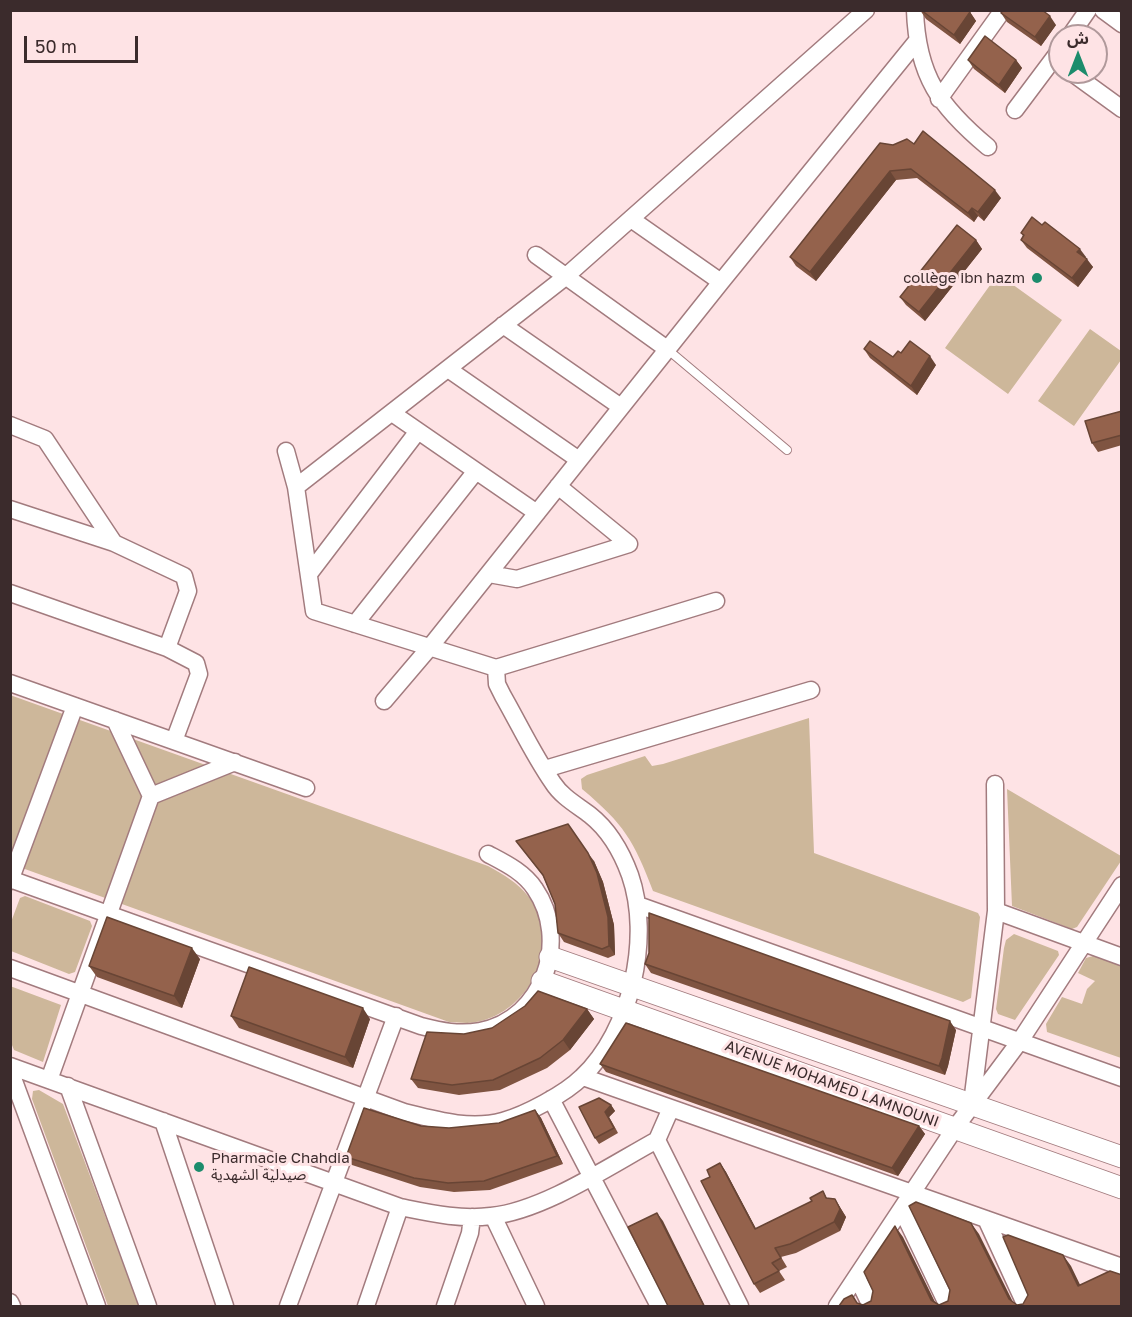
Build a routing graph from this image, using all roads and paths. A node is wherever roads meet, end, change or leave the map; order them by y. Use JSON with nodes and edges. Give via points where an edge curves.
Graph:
{"nodes":[{"id":1,"x":866,"y":10,"type":"edge"},
{"id":2,"x":915,"y":10,"type":"edge"},
{"id":3,"x":1002,"y":10,"type":"edge"},
{"id":4,"x":1088,"y":10,"type":"edge"},
{"id":5,"x":1103,"y":10,"type":"edge"},
{"id":6,"x":1078,"y":24,"type":"edge"},
{"id":7,"x":1122,"y":24,"type":"edge"},
{"id":8,"x":916,"y":42,"type":"junction"},
{"id":9,"x":1048,"y":69,"type":"edge"},
{"id":10,"x":1088,"y":84,"type":"edge"},
{"id":11,"x":939,"y":99,"type":"junction"},
{"id":12,"x":1122,"y":109,"type":"edge"},
{"id":13,"x":1015,"y":110,"type":"dead end"},
{"id":14,"x":988,"y":147,"type":"dead end"},
{"id":15,"x":631,"y":219,"type":"junction"},
{"id":16,"x":536,"y":255,"type":"dead end"},
{"id":17,"x":564,"y":278,"type":"junction"},
{"id":18,"x":721,"y":282,"type":"junction"},
{"id":19,"x":503,"y":325,"type":"junction"},
{"id":20,"x":668,"y":349,"type":"junction"},
{"id":21,"x":448,"y":369,"type":"junction"},
{"id":22,"x":621,"y":407,"type":"junction"},
{"id":23,"x":392,"y":413,"type":"junction"},
{"id":24,"x":10,"y":425,"type":"edge"},
{"id":25,"x":418,"y":431,"type":"junction"},
{"id":26,"x":787,"y":450,"type":"dead end"},
{"id":27,"x":286,"y":451,"type":"dead end"},
{"id":28,"x":579,"y":460,"type":"junction"},
{"id":29,"x":476,"y":471,"type":"junction"},
{"id":30,"x":558,"y":486,"type":"junction"},
{"id":31,"x":296,"y":487,"type":"junction"},
{"id":32,"x":10,"y":509,"type":"edge"},
{"id":33,"x":537,"y":513,"type":"junction"},
{"id":34,"x":114,"y":543,"type":"junction"},
{"id":35,"x":309,"y":574,"type":"junction"},
{"id":36,"x":489,"y":574,"type":"junction"},
{"id":37,"x":10,"y":593,"type":"edge"},
{"id":38,"x":716,"y":601,"type":"dead end"},
{"id":39,"x":355,"y":624,"type":"junction"},
{"id":40,"x":430,"y":647,"type":"junction"},
{"id":41,"x":167,"y":648,"type":"junction"},
{"id":42,"x":496,"y":668,"type":"junction"},
{"id":43,"x":10,"y":683,"type":"edge"},
{"id":44,"x":811,"y":690,"type":"dead end"},
{"id":45,"x":384,"y":701,"type":"dead end"},
{"id":46,"x":75,"y":706,"type":"junction"},
{"id":47,"x":115,"y":720,"type":"junction"},
{"id":48,"x":174,"y":741,"type":"junction"},
{"id":49,"x":235,"y":762,"type":"junction"},
{"id":50,"x":545,"y":769,"type":"junction"},
{"id":51,"x":995,"y":784,"type":"dead end"},
{"id":52,"x":306,"y":788,"type":"dead end"},
{"id":53,"x":151,"y":796,"type":"junction"},
{"id":54,"x":488,"y":854,"type":"dead end"},
{"id":55,"x":11,"y":879,"type":"edge"},
{"id":56,"x":1122,"y":885,"type":"edge"},
{"id":57,"x":638,"y":905,"type":"junction"},
{"id":58,"x":996,"y":911,"type":"junction"},
{"id":59,"x":109,"y":913,"type":"junction"},
{"id":60,"x":1082,"y":943,"type":"junction"},
{"id":61,"x":550,"y":957,"type":"junction"},
{"id":62,"x":1122,"y":957,"type":"edge"},
{"id":63,"x":10,"y":968,"type":"edge"},
{"id":64,"x":542,"y":981,"type":"junction"},
{"id":65,"x":631,"y":985,"type":"junction"},
{"id":66,"x":80,"y":994,"type":"junction"},
{"id":67,"x":624,"y":1010,"type":"junction"},
{"id":68,"x":396,"y":1016,"type":"junction"},
{"id":69,"x":982,"y":1027,"type":"junction"},
{"id":70,"x":1020,"y":1041,"type":"junction"},
{"id":71,"x":10,"y":1068,"type":"edge"},
{"id":72,"x":583,"y":1077,"type":"junction"},
{"id":73,"x":1122,"y":1078,"type":"edge"},
{"id":74,"x":49,"y":1080,"type":"junction"},
{"id":75,"x":68,"y":1086,"type":"junction"},
{"id":76,"x":365,"y":1098,"type":"junction"},
{"id":77,"x":551,"y":1098,"type":"junction"},
{"id":78,"x":972,"y":1105,"type":"junction"},
{"id":79,"x":671,"y":1108,"type":"junction"},
{"id":80,"x":163,"y":1121,"type":"junction"},
{"id":81,"x":955,"y":1128,"type":"junction"},
{"id":82,"x":657,"y":1140,"type":"junction"},
{"id":83,"x":1122,"y":1157,"type":"edge"},
{"id":84,"x":591,"y":1176,"type":"junction"},
{"id":85,"x":333,"y":1182,"type":"junction"},
{"id":86,"x":1122,"y":1188,"type":"edge"},
{"id":87,"x":913,"y":1193,"type":"junction"},
{"id":88,"x":400,"y":1207,"type":"junction"},
{"id":89,"x":902,"y":1210,"type":"junction"},
{"id":90,"x":493,"y":1216,"type":"junction"},
{"id":91,"x":472,"y":1217,"type":"junction"},
{"id":92,"x":986,"y":1219,"type":"junction"},
{"id":93,"x":1122,"y":1267,"type":"edge"},
{"id":94,"x":857,"y":1277,"type":"junction"},
{"id":95,"x":526,"y":1288,"type":"junction"},
{"id":96,"x":97,"y":1306,"type":"edge"},
{"id":97,"x":148,"y":1306,"type":"edge"},
{"id":98,"x":225,"y":1306,"type":"edge"},
{"id":99,"x":288,"y":1306,"type":"edge"},
{"id":100,"x":366,"y":1306,"type":"edge"},
{"id":101,"x":445,"y":1306,"type":"edge"},
{"id":102,"x":520,"y":1306,"type":"edge"},
{"id":103,"x":536,"y":1306,"type":"edge"},
{"id":104,"x":659,"y":1306,"type":"edge"},
{"id":105,"x":740,"y":1306,"type":"edge"},
{"id":106,"x":837,"y":1306,"type":"edge"},
{"id":107,"x":871,"y":1306,"type":"edge"},
{"id":108,"x":948,"y":1306,"type":"edge"},
{"id":109,"x":1026,"y":1306,"type":"edge"}],
"edges":[{"from":1,"to":15,"type":"street"},
{"from":2,"to":8,"type":"street"},
{"from":3,"to":11,"type":"street"},
{"from":4,"to":6,"type":"street"},
{"from":5,"to":7,"type":"street"},
{"from":8,"to":11,"type":"street"},
{"from":8,"to":18,"type":"street"},
{"from":9,"to":13,"type":"street"},
{"from":10,"to":12,"type":"street"},
{"from":11,"to":14,"type":"street","via":[[955,119]]},
{"from":15,"to":17,"type":"street"},
{"from":15,"to":18,"type":"street"},
{"from":16,"to":17,"type":"street"},
{"from":17,"to":19,"type":"street"},
{"from":17,"to":20,"type":"street"},
{"from":18,"to":20,"type":"street"},
{"from":19,"to":21,"type":"street"},
{"from":19,"to":22,"type":"street"},
{"from":20,"to":22,"type":"street"},
{"from":20,"to":26,"type":"lane"},
{"from":21,"to":23,"type":"street"},
{"from":21,"to":28,"type":"street"},
{"from":22,"to":28,"type":"street"},
{"from":23,"to":25,"type":"street"},
{"from":23,"to":31,"type":"street"},
{"from":24,"to":34,"type":"street","via":[[45,440]]},
{"from":25,"to":29,"type":"street"},
{"from":25,"to":35,"type":"street"},
{"from":27,"to":31,"type":"street"},
{"from":28,"to":30,"type":"street"},
{"from":29,"to":33,"type":"street"},
{"from":29,"to":39,"type":"street"},
{"from":30,"to":33,"type":"street"},
{"from":30,"to":36,"type":"street","via":[[628,544],[517,579]]},
{"from":31,"to":35,"type":"street"},
{"from":32,"to":34,"type":"street"},
{"from":33,"to":36,"type":"street"},
{"from":34,"to":41,"type":"street","via":[[187,579],[189,591]]},
{"from":35,"to":39,"type":"street","via":[[314,611]]},
{"from":36,"to":40,"type":"street"},
{"from":37,"to":41,"type":"street"},
{"from":38,"to":42,"type":"street"},
{"from":39,"to":40,"type":"street"},
{"from":40,"to":42,"type":"street"},
{"from":40,"to":45,"type":"street"},
{"from":41,"to":48,"type":"street","via":[[192,660],[199,668]]},
{"from":42,"to":50,"type":"street","via":[[503,696]]},
{"from":43,"to":46,"type":"street"},
{"from":44,"to":50,"type":"street"},
{"from":46,"to":47,"type":"street"},
{"from":46,"to":55,"type":"street"},
{"from":47,"to":48,"type":"street"},
{"from":47,"to":53,"type":"street"},
{"from":48,"to":49,"type":"street"},
{"from":49,"to":52,"type":"street"},
{"from":49,"to":53,"type":"street"},
{"from":50,"to":57,"type":"street","via":[[559,790],[593,817],[619,849]]},
{"from":51,"to":58,"type":"street"},
{"from":53,"to":59,"type":"street"},
{"from":54,"to":61,"type":"street","via":[[514,867],[535,888],[548,914]]},
{"from":55,"to":59,"type":"street"},
{"from":56,"to":60,"type":"street"},
{"from":57,"to":65,"type":"street","via":[[638,953]]},
{"from":57,"to":69,"type":"street"},
{"from":58,"to":60,"type":"street"},
{"from":58,"to":69,"type":"street"},
{"from":59,"to":66,"type":"street"},
{"from":59,"to":68,"type":"street"},
{"from":60,"to":62,"type":"street"},
{"from":60,"to":70,"type":"street"},
{"from":61,"to":64,"type":"street"},
{"from":61,"to":65,"type":"street","name":"AVENUE MOHAMED LAMNOUNI"},
{"from":63,"to":66,"type":"street"},
{"from":64,"to":67,"type":"street","name":"AVENUE MOHAMED LAMNOUNI"},
{"from":64,"to":68,"type":"street","via":[[532,999],[509,1019],[481,1031],[450,1033]]},
{"from":65,"to":67,"type":"street"},
{"from":65,"to":78,"type":"street","name":"AVENUE MOHAMED LAMNOUNI"},
{"from":66,"to":74,"type":"street"},
{"from":66,"to":76,"type":"street"},
{"from":67,"to":72,"type":"street","via":[[612,1037]]},
{"from":67,"to":81,"type":"street","name":"AVENUE MOHAMED LAMNOUNI"},
{"from":68,"to":76,"type":"street"},
{"from":69,"to":70,"type":"street"},
{"from":69,"to":78,"type":"street"},
{"from":70,"to":73,"type":"street"},
{"from":70,"to":78,"type":"street"},
{"from":71,"to":74,"type":"street"},
{"from":71,"to":96,"type":"street"},
{"from":72,"to":77,"type":"street"},
{"from":72,"to":79,"type":"street"},
{"from":74,"to":75,"type":"street"},
{"from":75,"to":80,"type":"street"},
{"from":75,"to":97,"type":"street"},
{"from":76,"to":77,"type":"street","via":[[444,1122],[476,1124],[503,1121]]},
{"from":76,"to":85,"type":"street"},
{"from":77,"to":84,"type":"street"},
{"from":78,"to":81,"type":"street"},
{"from":78,"to":83,"type":"street","name":"AVENUE MOHAMED LAMNOUNI"},
{"from":79,"to":82,"type":"street"},
{"from":79,"to":87,"type":"street"},
{"from":80,"to":85,"type":"street"},
{"from":80,"to":98,"type":"street"},
{"from":81,"to":86,"type":"street","name":"AVENUE MOHAMED LAMNOUNI"},
{"from":81,"to":87,"type":"street"},
{"from":82,"to":84,"type":"street"},
{"from":82,"to":105,"type":"street"},
{"from":84,"to":90,"type":"street","via":[[525,1209]]},
{"from":84,"to":104,"type":"street"},
{"from":85,"to":88,"type":"street"},
{"from":85,"to":99,"type":"street"},
{"from":87,"to":89,"type":"street"},
{"from":87,"to":92,"type":"street"},
{"from":88,"to":91,"type":"street"},
{"from":88,"to":100,"type":"street"},
{"from":89,"to":94,"type":"street"},
{"from":89,"to":108,"type":"street"},
{"from":90,"to":91,"type":"street"},
{"from":90,"to":95,"type":"street"},
{"from":91,"to":101,"type":"street"},
{"from":92,"to":93,"type":"street"},
{"from":92,"to":109,"type":"street"},
{"from":94,"to":106,"type":"street"},
{"from":94,"to":107,"type":"street"},
{"from":95,"to":102,"type":"street"},
{"from":95,"to":103,"type":"street"}]}
